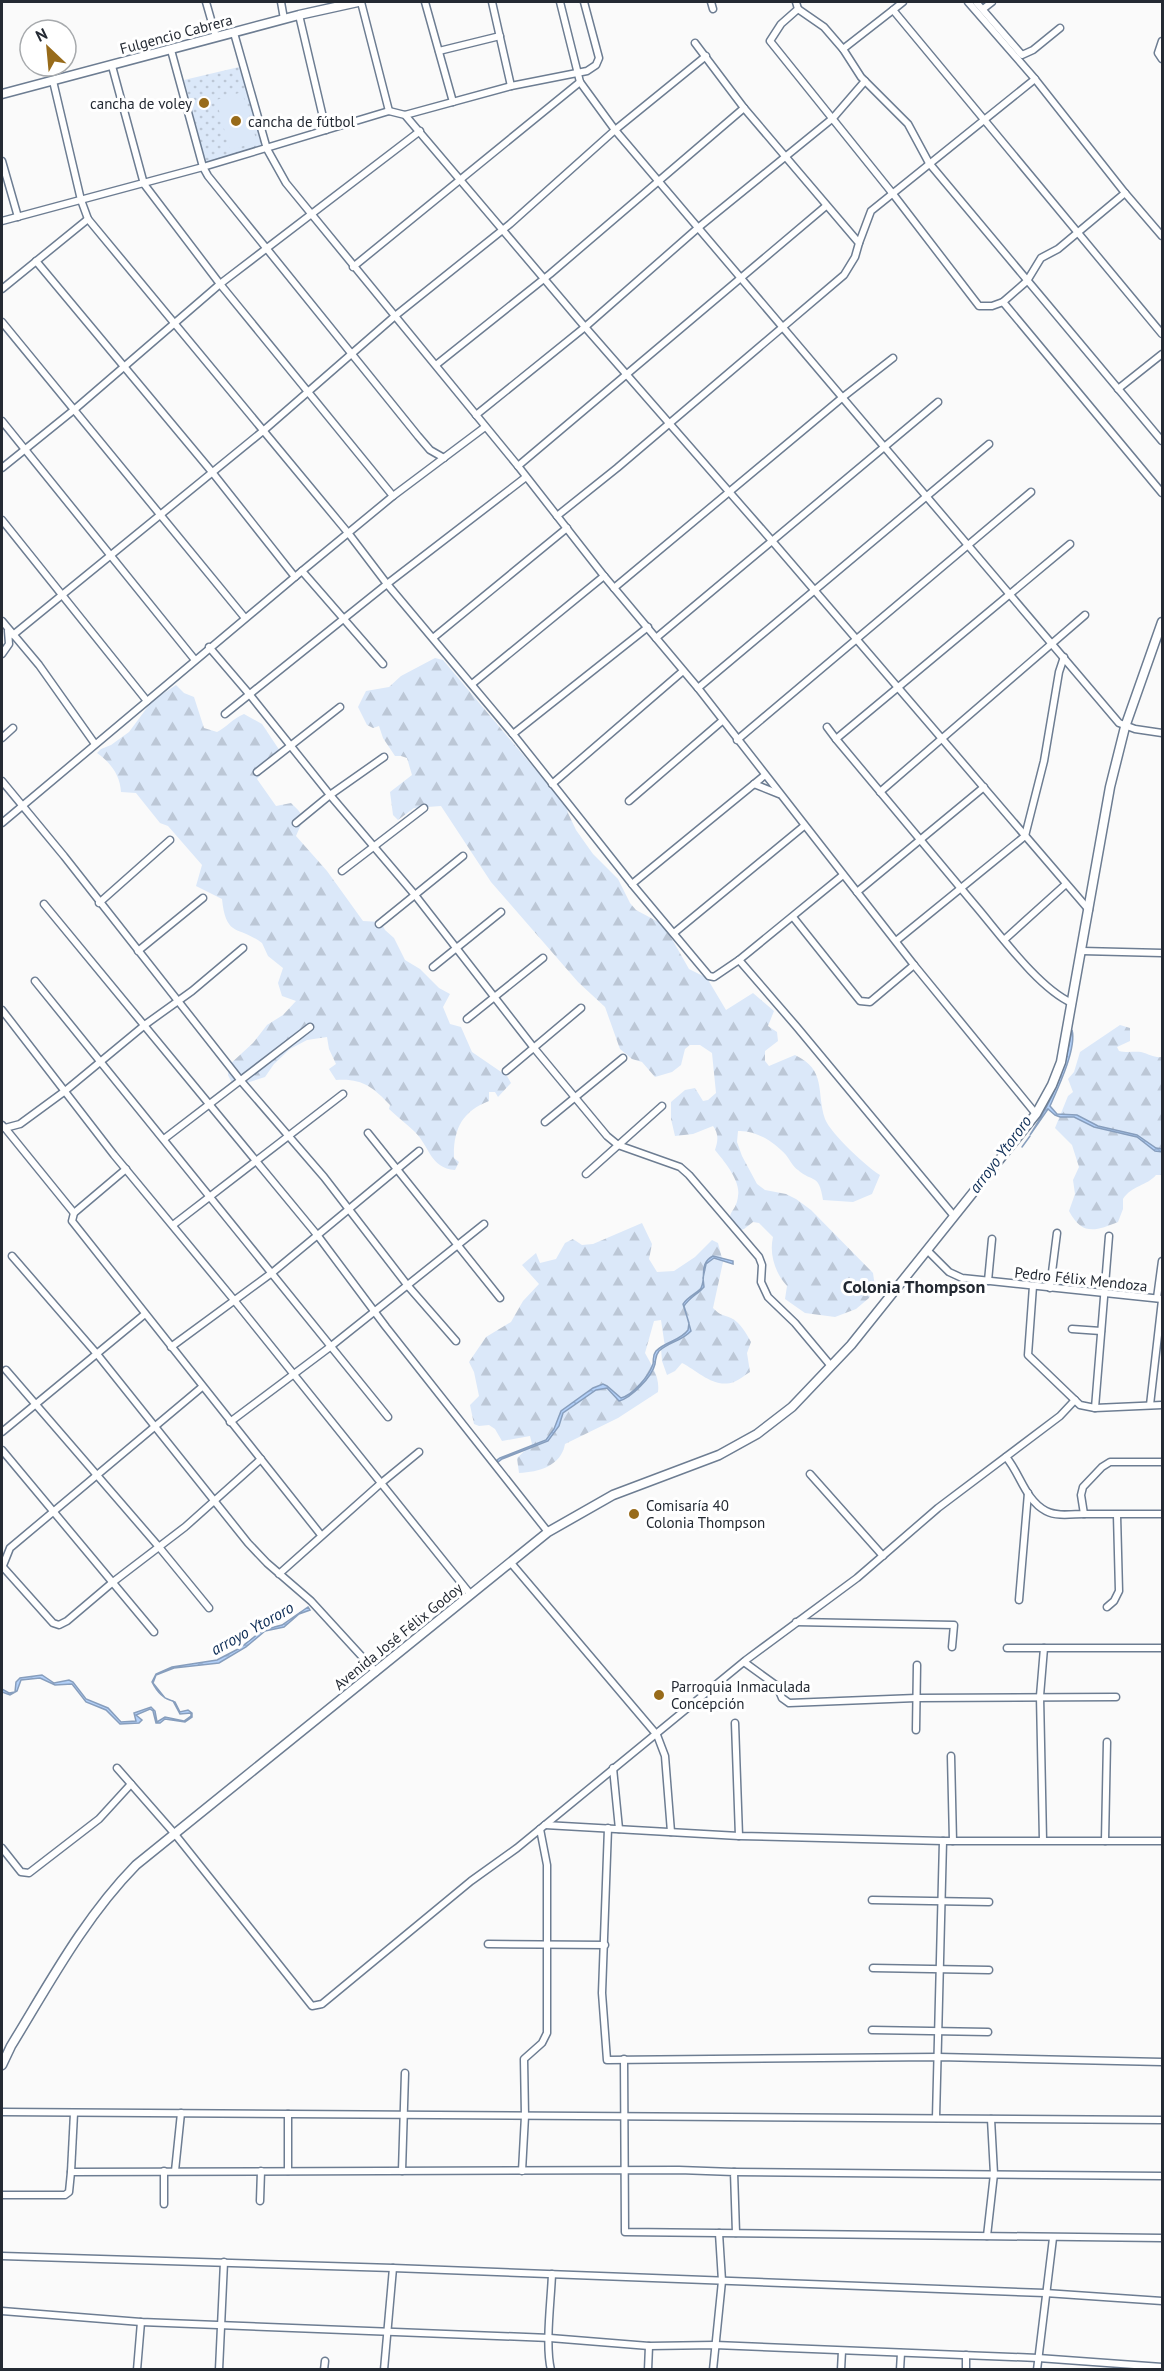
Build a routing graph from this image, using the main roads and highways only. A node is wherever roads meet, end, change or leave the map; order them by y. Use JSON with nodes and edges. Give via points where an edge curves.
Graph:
{"nodes":[{"id":1,"x":360,"y":2,"type":"edge"},
{"id":2,"x":2,"y":94,"type":"edge"},
{"id":3,"x":1162,"y":622,"type":"edge"},
{"id":4,"x":2,"y":2065,"type":"edge"}],
"edges":[{"from":1,"to":2,"type":"main road","name":"Fulgencio Cabrera"},
{"from":3,"to":4,"type":"main road","name":"Avenida José Félix Godoy","via":[[1125,726],[1110,787],[1061,1062],[1052,1085],[1036,1114],[880,1309],[792,1407],[757,1434],[719,1455],[613,1495],[548,1532],[136,1865],[90,1919]]}]}
